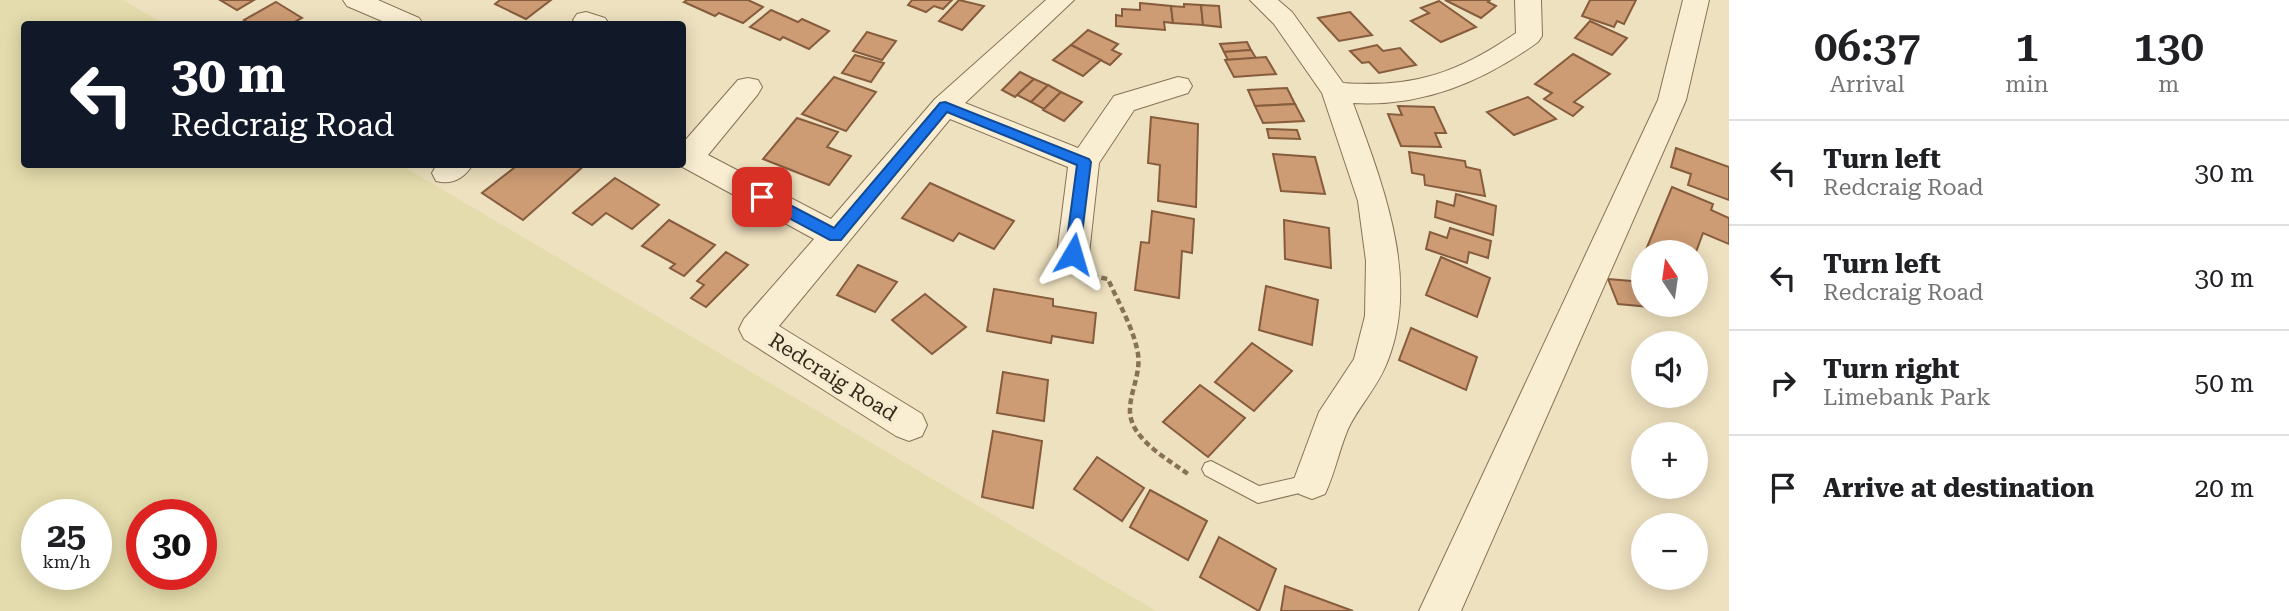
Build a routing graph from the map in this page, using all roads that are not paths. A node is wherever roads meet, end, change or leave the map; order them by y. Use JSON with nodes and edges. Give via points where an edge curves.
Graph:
{"nodes":[{"id":1,"x":356,"y":0,"type":"edge"},
{"id":2,"x":1263,"y":0,"type":"edge"},
{"id":3,"x":1528,"y":0,"type":"edge"},
{"id":4,"x":1696,"y":0,"type":"edge"},
{"id":5,"x":1048,"y":3,"type":"edge"},
{"id":6,"x":403,"y":21,"type":"edge"},
{"id":7,"x":1178,"y":86,"type":"dead end"},
{"id":8,"x":748,"y":87,"type":"dead end"},
{"id":9,"x":1335,"y":92,"type":"junction"},
{"id":10,"x":945,"y":106,"type":"junction"},
{"id":11,"x":686,"y":156,"type":"edge"},
{"id":12,"x":1084,"y":162,"type":"junction"},
{"id":13,"x":836,"y":236,"type":"junction"},
{"id":14,"x":1073,"y":254,"type":"road end"},
{"id":15,"x":909,"y":425,"type":"dead end"},
{"id":16,"x":1204,"y":474,"type":"road end"},
{"id":17,"x":1312,"y":482,"type":"joint"},
{"id":18,"x":1440,"y":611,"type":"edge"}],
"edges":[{"from":1,"to":6,"type":"street"},
{"from":2,"to":9,"type":"street","via":[[1283,18]]},
{"from":3,"to":9,"type":"street","via":[[1530,36],[1485,66],[1448,83],[1391,94]]},
{"from":4,"to":18,"type":"street","via":[[1672,100]]},
{"from":5,"to":10,"type":"street","name":"Redcraig Road"},
{"from":7,"to":12,"type":"street","via":[[1124,103]]},
{"from":8,"to":11,"type":"street"},
{"from":9,"to":17,"type":"street","via":[[1373,201],[1382,261],[1381,316],[1370,363],[1332,424]]},
{"from":10,"to":12,"type":"street"},
{"from":10,"to":13,"type":"street","name":"Redcraig Road"},
{"from":11,"to":13,"type":"street"},
{"from":12,"to":14,"type":"street"},
{"from":13,"to":15,"type":"street","name":"Redcraig Road","via":[[756,328]]},
{"from":16,"to":17,"type":"lane","via":[[1258,495]]}]}
